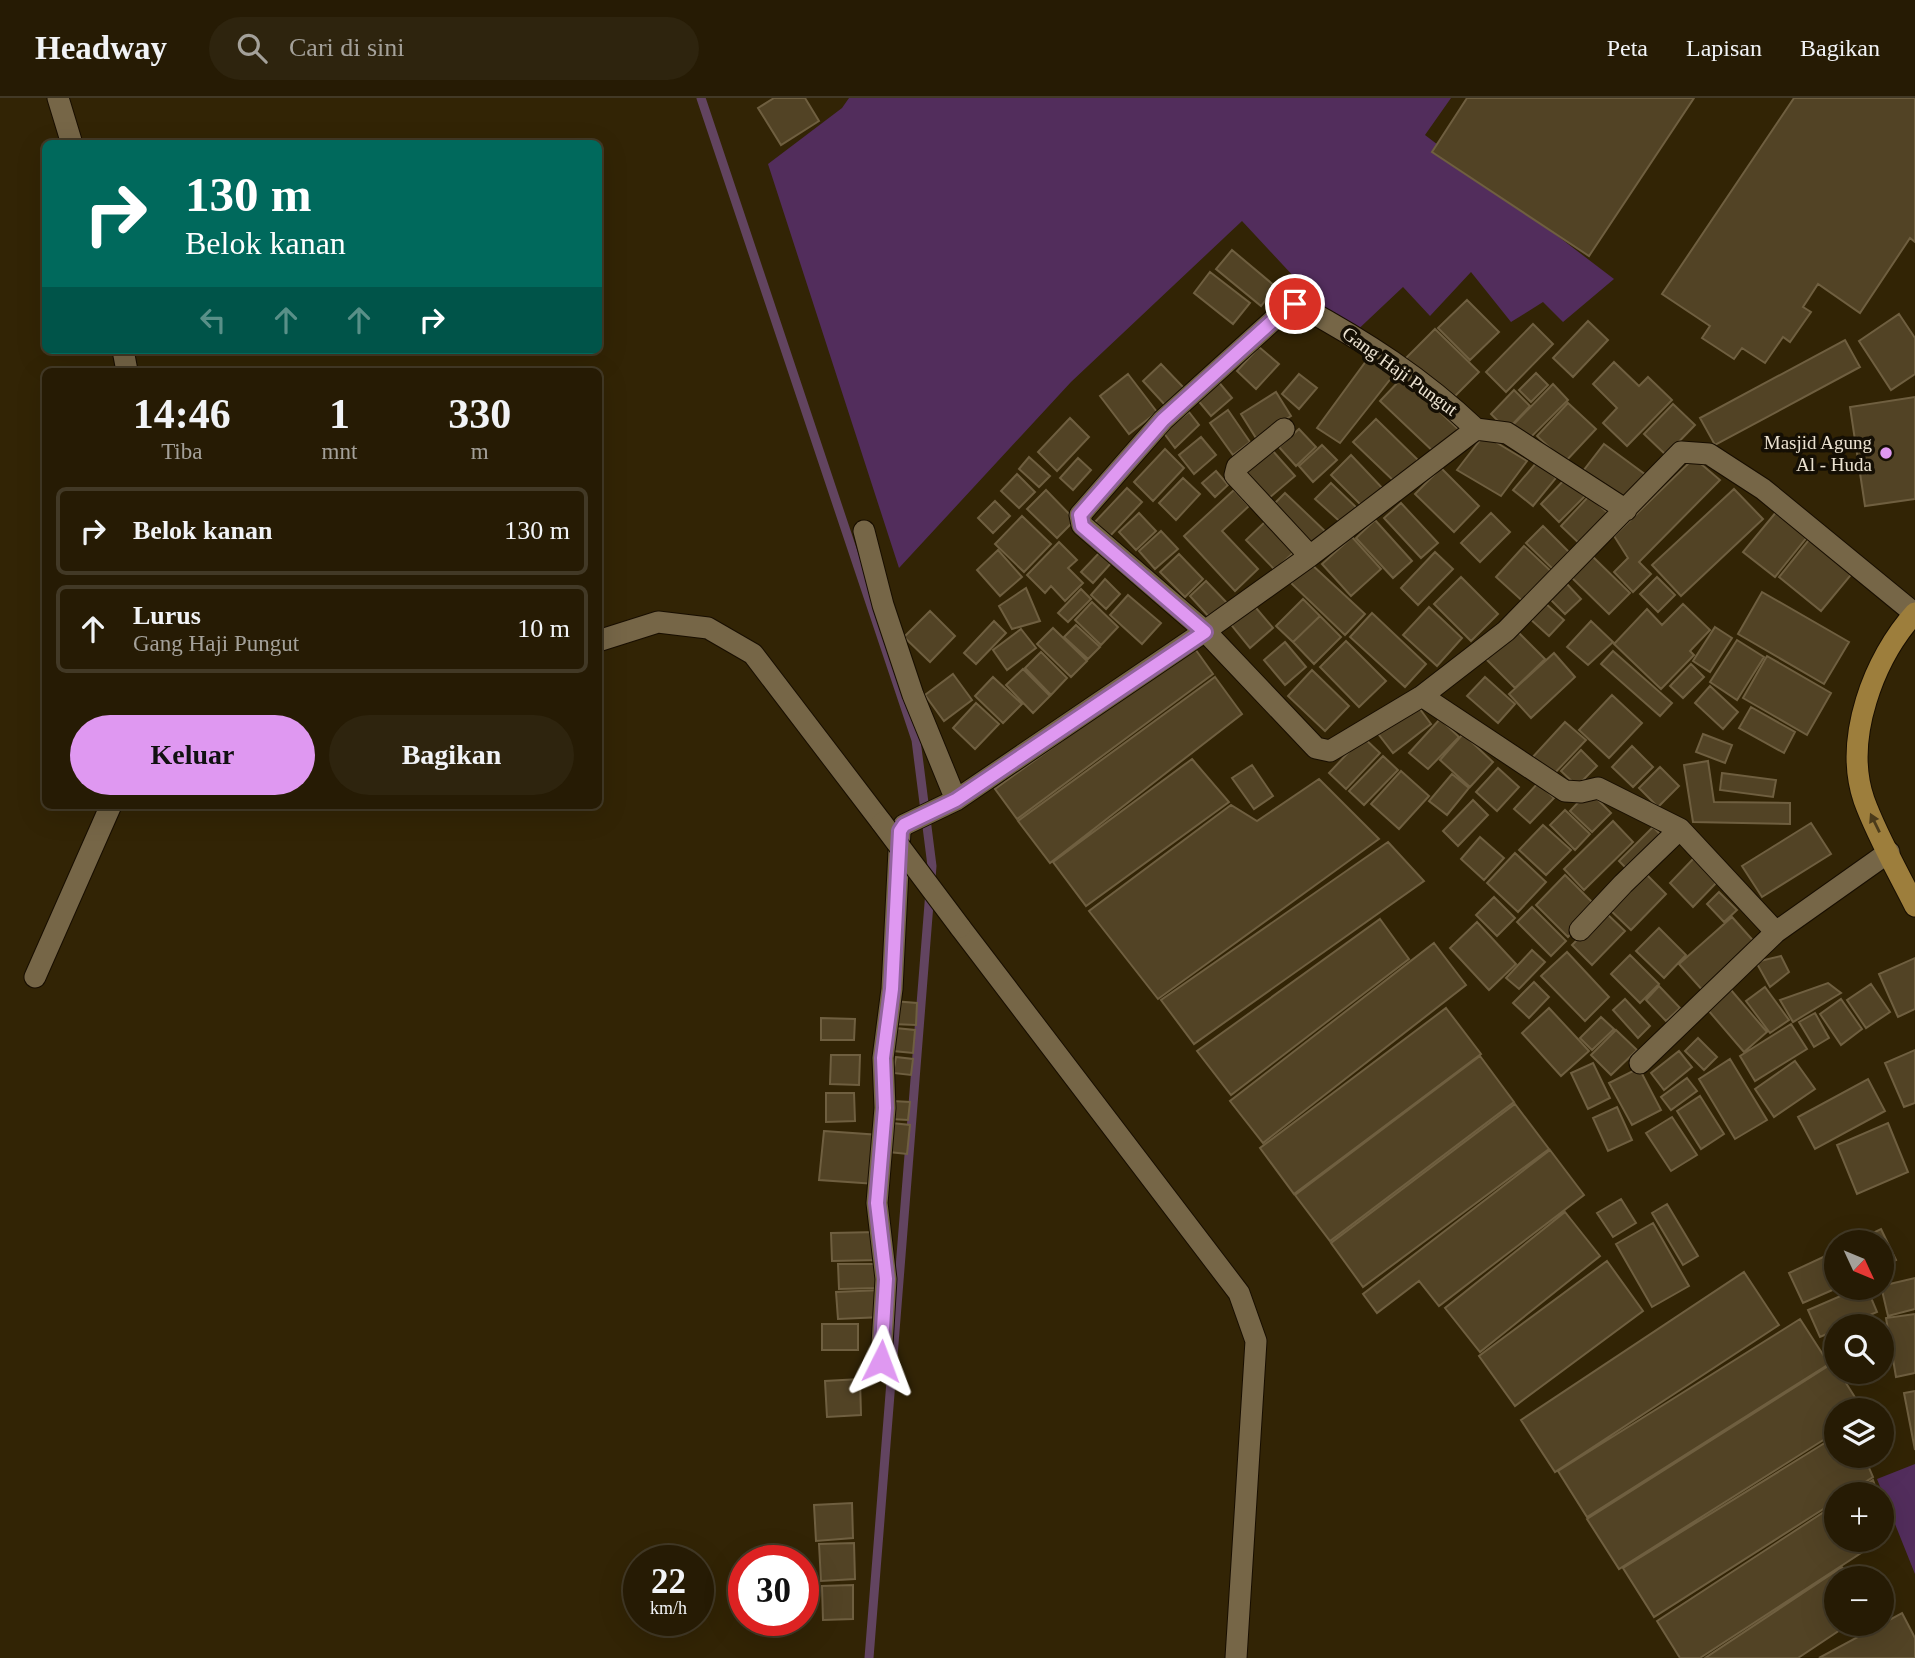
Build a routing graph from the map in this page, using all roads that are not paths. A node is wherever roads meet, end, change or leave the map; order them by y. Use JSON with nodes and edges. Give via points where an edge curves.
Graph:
{"nodes":[{"id":1,"x":58,"y":98,"type":"edge"},
{"id":2,"x":71,"y":140,"type":"edge"},
{"id":3,"x":1284,"y":429,"type":"dead end"},
{"id":4,"x":1476,"y":429,"type":"junction"},
{"id":5,"x":1626,"y":510,"type":"junction"},
{"id":6,"x":863,"y":531,"type":"dead end"},
{"id":7,"x":1310,"y":556,"type":"junction"},
{"id":8,"x":1915,"y":613,"type":"edge"},
{"id":9,"x":1205,"y":632,"type":"junction"},
{"id":10,"x":602,"y":640,"type":"edge"},
{"id":11,"x":1422,"y":695,"type":"junction"},
{"id":12,"x":950,"y":804,"type":"junction"},
{"id":13,"x":109,"y":809,"type":"edge"},
{"id":14,"x":1680,"y":829,"type":"junction"},
{"id":15,"x":1889,"y":852,"type":"junction"},
{"id":16,"x":1915,"y":906,"type":"edge"},
{"id":17,"x":1580,"y":930,"type":"dead end"},
{"id":18,"x":1776,"y":932,"type":"junction"},
{"id":19,"x":34,"y":977,"type":"dead end"},
{"id":20,"x":1640,"y":1063,"type":"dead end"},
{"id":21,"x":881,"y":1361,"type":"dead end"},
{"id":22,"x":1236,"y":1658,"type":"edge"}],
"edges":[{"from":1,"to":2,"type":"street"},
{"from":3,"to":7,"type":"street","via":[[1237,467],[1235,475]]},
{"from":4,"to":5,"type":"street","name":"Gang Haji Pungut","via":[[1507,433]]},
{"from":4,"to":7,"type":"street","name":"Gang Haji Pungut"},
{"from":4,"to":9,"type":"street","name":"Gang Haji Pungut","via":[[1441,396],[1361,338],[1290,305],[1163,420],[1080,515],[1082,526]]},
{"from":5,"to":8,"type":"street","name":"Gang Haji Pungut","via":[[1681,452],[1709,454],[1763,489]]},
{"from":5,"to":11,"type":"street","name":"Gang Haji Pungut","via":[[1506,631]]},
{"from":6,"to":12,"type":"street"},
{"from":7,"to":9,"type":"street","name":"Gang Haji Pungut"},
{"from":15,"to":8,"type":"main road","one_way":true,"via":[[1864,800],[1858,771],[1861,720],[1890,645]]},
{"from":9,"to":11,"type":"street","name":"Gang Haji Pungut","via":[[1322,751],[1330,751]]},
{"from":9,"to":12,"type":"street","name":"Gang Haji Pungut"},
{"from":10,"to":22,"type":"street","bridge":true,"via":[[658,622],[708,628],[753,654],[1239,1293],[1256,1342]]},
{"from":11,"to":14,"type":"street","via":[[1565,791],[1598,789]]},
{"from":12,"to":21,"type":"street","name":"Gang Haji Pungut","via":[[911,821],[900,831],[877,1203],[886,1279]]},
{"from":13,"to":19,"type":"street"},
{"from":14,"to":17,"type":"street"},
{"from":14,"to":18,"type":"street"},
{"from":15,"to":16,"type":"main road"},
{"from":15,"to":18,"type":"street"},
{"from":18,"to":20,"type":"street"}]}
